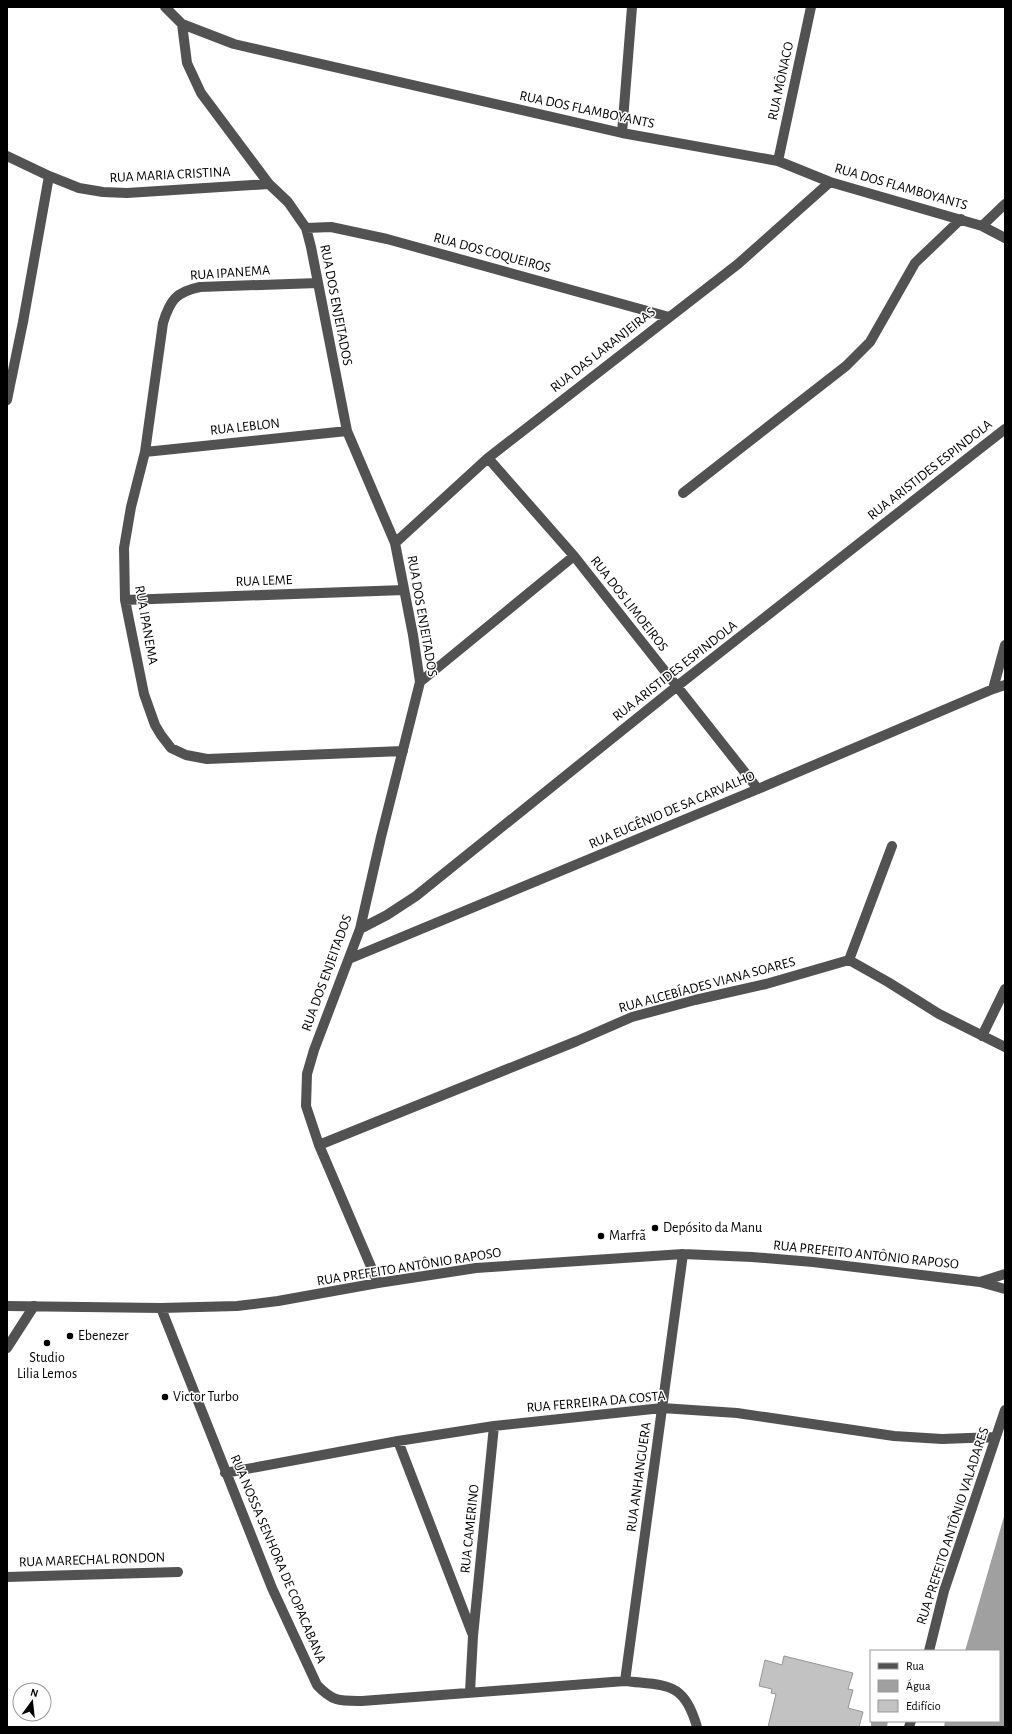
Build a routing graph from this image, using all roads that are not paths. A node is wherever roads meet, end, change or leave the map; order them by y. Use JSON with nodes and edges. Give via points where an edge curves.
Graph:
{"nodes":[{"id":1,"x":165,"y":7,"type":"edge"},
{"id":2,"x":632,"y":7,"type":"edge"},
{"id":3,"x":811,"y":7,"type":"edge"},
{"id":4,"x":182,"y":24,"type":"junction"},
{"id":5,"x":622,"y":133,"type":"junction"},
{"id":6,"x":7,"y":156,"type":"edge"},
{"id":7,"x":778,"y":161,"type":"junction"},
{"id":8,"x":49,"y":176,"type":"junction"},
{"id":9,"x":830,"y":182,"type":"junction"},
{"id":10,"x":269,"y":184,"type":"junction"},
{"id":11,"x":1005,"y":204,"type":"edge"},
{"id":12,"x":961,"y":219,"type":"junction"},
{"id":13,"x":982,"y":226,"type":"junction"},
{"id":14,"x":306,"y":228,"type":"junction"},
{"id":15,"x":1005,"y":238,"type":"edge"},
{"id":16,"x":318,"y":283,"type":"junction"},
{"id":17,"x":669,"y":317,"type":"junction"},
{"id":18,"x":7,"y":400,"type":"edge"},
{"id":19,"x":1005,"y":429,"type":"edge"},
{"id":20,"x":347,"y":431,"type":"junction"},
{"id":21,"x":145,"y":452,"type":"junction"},
{"id":22,"x":488,"y":458,"type":"junction"},
{"id":23,"x":683,"y":493,"type":"dead end"},
{"id":24,"x":395,"y":543,"type":"junction"},
{"id":25,"x":574,"y":556,"type":"junction"},
{"id":26,"x":404,"y":590,"type":"junction"},
{"id":27,"x":125,"y":600,"type":"junction"},
{"id":28,"x":1005,"y":645,"type":"edge"},
{"id":29,"x":420,"y":682,"type":"junction"},
{"id":30,"x":1005,"y":685,"type":"edge"},
{"id":31,"x":676,"y":687,"type":"junction"},
{"id":32,"x":993,"y":689,"type":"junction"},
{"id":33,"x":403,"y":751,"type":"junction"},
{"id":34,"x":758,"y":789,"type":"junction"},
{"id":35,"x":892,"y":846,"type":"dead end"},
{"id":36,"x":360,"y":929,"type":"junction"},
{"id":37,"x":349,"y":959,"type":"junction"},
{"id":38,"x":849,"y":960,"type":"junction"},
{"id":39,"x":1005,"y":989,"type":"edge"},
{"id":40,"x":982,"y":1036,"type":"junction"},
{"id":41,"x":1005,"y":1047,"type":"edge"},
{"id":42,"x":319,"y":1145,"type":"junction"},
{"id":43,"x":683,"y":1254,"type":"junction"},
{"id":44,"x":1005,"y":1274,"type":"edge"},
{"id":45,"x":980,"y":1282,"type":"junction"},
{"id":46,"x":378,"y":1283,"type":"junction"},
{"id":47,"x":1005,"y":1289,"type":"edge"},
{"id":48,"x":7,"y":1306,"type":"edge"},
{"id":49,"x":34,"y":1306,"type":"junction"},
{"id":50,"x":161,"y":1308,"type":"junction"},
{"id":51,"x":8,"y":1344,"type":"edge"},
{"id":52,"x":662,"y":1408,"type":"junction"},
{"id":53,"x":1005,"y":1410,"type":"edge"},
{"id":54,"x":494,"y":1426,"type":"junction"},
{"id":55,"x":996,"y":1437,"type":"junction"},
{"id":56,"x":398,"y":1441,"type":"junction"},
{"id":57,"x":225,"y":1473,"type":"junction"},
{"id":58,"x":178,"y":1572,"type":"dead end"},
{"id":59,"x":7,"y":1577,"type":"edge"},
{"id":60,"x":473,"y":1636,"type":"junction"},
{"id":61,"x":929,"y":1650,"type":"edge"},
{"id":62,"x":625,"y":1681,"type":"junction"},
{"id":63,"x":470,"y":1692,"type":"junction"},
{"id":64,"x":697,"y":1727,"type":"edge"}],
"edges":[{"from":1,"to":4,"type":"street","name":"RUA DOS FLAMBOYANTS"},
{"from":2,"to":5,"type":"street"},
{"from":3,"to":7,"type":"street","name":"RUA MÔNACO"},
{"from":4,"to":5,"type":"street","name":"RUA DOS FLAMBOYANTS","via":[[234,44]]},
{"from":4,"to":10,"type":"street","name":"RUA DOS ENJEITADOS","via":[[186,63],[201,93]]},
{"from":5,"to":7,"type":"street","name":"RUA DOS FLAMBOYANTS"},
{"from":6,"to":8,"type":"street","name":"RUA MARIA CRISTINA"},
{"from":7,"to":9,"type":"street","name":"RUA DOS FLAMBOYANTS"},
{"from":8,"to":10,"type":"street","name":"RUA MARIA CRISTINA","via":[[79,188],[127,193]]},
{"from":8,"to":18,"type":"street"},
{"from":9,"to":12,"type":"street","name":"RUA DOS FLAMBOYANTS"},
{"from":9,"to":17,"type":"street","name":"RUA DAS LARANJEIRAS","via":[[738,264]]},
{"from":10,"to":14,"type":"street","name":"RUA DOS ENJEITADOS","via":[[288,202]]},
{"from":11,"to":13,"type":"street"},
{"from":12,"to":13,"type":"street","name":"RUA DOS FLAMBOYANTS"},
{"from":12,"to":23,"type":"street","via":[[916,263],[883,322],[865,347],[846,366]]},
{"from":13,"to":15,"type":"street","name":"RUA DOS FLAMBOYANTS"},
{"from":14,"to":16,"type":"street","name":"RUA DOS ENJEITADOS"},
{"from":14,"to":17,"type":"street","name":"RUA DOS COQUEIROS","via":[[331,227],[380,237]]},
{"from":16,"to":20,"type":"street","name":"RUA DOS ENJEITADOS"},
{"from":16,"to":21,"type":"street","name":"RUA IPANEMA","via":[[200,287],[185,290],[174,298],[163,323]]},
{"from":17,"to":22,"type":"street","name":"RUA DAS LARANJEIRAS"},
{"from":19,"to":31,"type":"street","name":"RUA ARISTIDES ESPINDOLA"},
{"from":20,"to":21,"type":"street","name":"RUA LEBLON"},
{"from":20,"to":24,"type":"street","name":"RUA DOS ENJEITADOS"},
{"from":21,"to":27,"type":"street","name":"RUA IPANEMA","via":[[131,506],[124,548]]},
{"from":22,"to":24,"type":"street","name":"RUA DAS LARANJEIRAS"},
{"from":22,"to":25,"type":"street","name":"RUA DOS LIMOEIROS"},
{"from":24,"to":26,"type":"street","name":"RUA DOS ENJEITADOS"},
{"from":25,"to":29,"type":"street"},
{"from":25,"to":31,"type":"street","name":"RUA DOS LIMOEIROS"},
{"from":26,"to":27,"type":"street","name":"RUA LEME"},
{"from":26,"to":29,"type":"street","name":"RUA DOS ENJEITADOS"},
{"from":27,"to":33,"type":"street","name":"RUA IPANEMA","via":[[144,694],[155,724],[171,748],[186,755],[207,759]]},
{"from":28,"to":32,"type":"street"},
{"from":29,"to":33,"type":"street","name":"RUA DOS ENJEITADOS"},
{"from":30,"to":32,"type":"street","name":"RUA EUGÊNIO DE SA CARVALHO"},
{"from":31,"to":34,"type":"street","name":"RUA DOS LIMOEIROS"},
{"from":31,"to":36,"type":"street","name":"RUA ARISTIDES ESPINDOLA","via":[[416,896]]},
{"from":32,"to":34,"type":"street","name":"RUA EUGÊNIO DE SA CARVALHO"},
{"from":33,"to":36,"type":"street","name":"RUA DOS ENJEITADOS"},
{"from":34,"to":37,"type":"street","name":"RUA EUGÊNIO DE SA CARVALHO"},
{"from":35,"to":38,"type":"street"},
{"from":36,"to":37,"type":"street","name":"RUA DOS ENJEITADOS"},
{"from":37,"to":42,"type":"street","name":"RUA DOS ENJEITADOS","via":[[307,1074],[306,1106]]},
{"from":38,"to":40,"type":"street","via":[[939,1014]]},
{"from":38,"to":42,"type":"street","name":"RUA ALCEBÍADES VIANA SOARES","via":[[766,984],[632,1017]]},
{"from":39,"to":40,"type":"street"},
{"from":40,"to":41,"type":"street"},
{"from":42,"to":46,"type":"street","name":"RUA DOS ENJEITADOS"},
{"from":43,"to":45,"type":"street","name":"RUA PREFEITO ANTÔNIO RAPOSO","via":[[813,1262]]},
{"from":43,"to":46,"type":"street","name":"RUA PREFEITO ANTÔNIO RAPOSO","via":[[476,1268]]},
{"from":43,"to":52,"type":"street","name":"RUA ANHANGUERA"},
{"from":44,"to":45,"type":"street"},
{"from":45,"to":47,"type":"street","name":"RUA PREFEITO ANTÔNIO RAPOSO"},
{"from":46,"to":50,"type":"street","name":"RUA PREFEITO ANTÔNIO RAPOSO","via":[[237,1306]]},
{"from":48,"to":49,"type":"street","name":"RUA PREFEITO ANTÔNIO RAPOSO"},
{"from":49,"to":50,"type":"street","name":"RUA PREFEITO ANTÔNIO RAPOSO"},
{"from":49,"to":51,"type":"street"},
{"from":50,"to":57,"type":"street","name":"RUA NOSSA SENHORA DE COPACABANA"},
{"from":52,"to":54,"type":"street","name":"RUA FERREIRA DA COSTA"},
{"from":52,"to":55,"type":"street","name":"RUA FERREIRA DA COSTA","via":[[737,1413],[894,1436],[942,1439]]},
{"from":52,"to":62,"type":"street","name":"RUA ANHANGUERA"},
{"from":53,"to":55,"type":"street","name":"RUA PREFEITO ANTÔNIO VALADARES"},
{"from":54,"to":56,"type":"street","name":"RUA FERREIRA DA COSTA"},
{"from":54,"to":60,"type":"street","name":"RUA CAMERINO"},
{"from":55,"to":61,"type":"street","name":"RUA PREFEITO ANTÔNIO VALADARES","via":[[949,1577]]},
{"from":56,"to":57,"type":"street","name":"RUA FERREIRA DA COSTA"},
{"from":56,"to":60,"type":"street","name":"RUA CAMERINO"},
{"from":57,"to":63,"type":"street","name":"RUA NOSSA SENHORA DE COPACABANA","via":[[272,1588],[317,1685],[327,1696],[342,1701],[362,1701]]},
{"from":58,"to":59,"type":"street","name":"RUA MARECHAL RONDON"},
{"from":60,"to":63,"type":"street","name":"RUA CAMERINO"},
{"from":62,"to":63,"type":"street","name":"RUA NOSSA SENHORA DE COPACABANA"},
{"from":62,"to":64,"type":"street","name":"RUA NOSSA SENHORA DE COPACABANA","via":[[675,1689],[685,1698],[693,1712]]}]}
